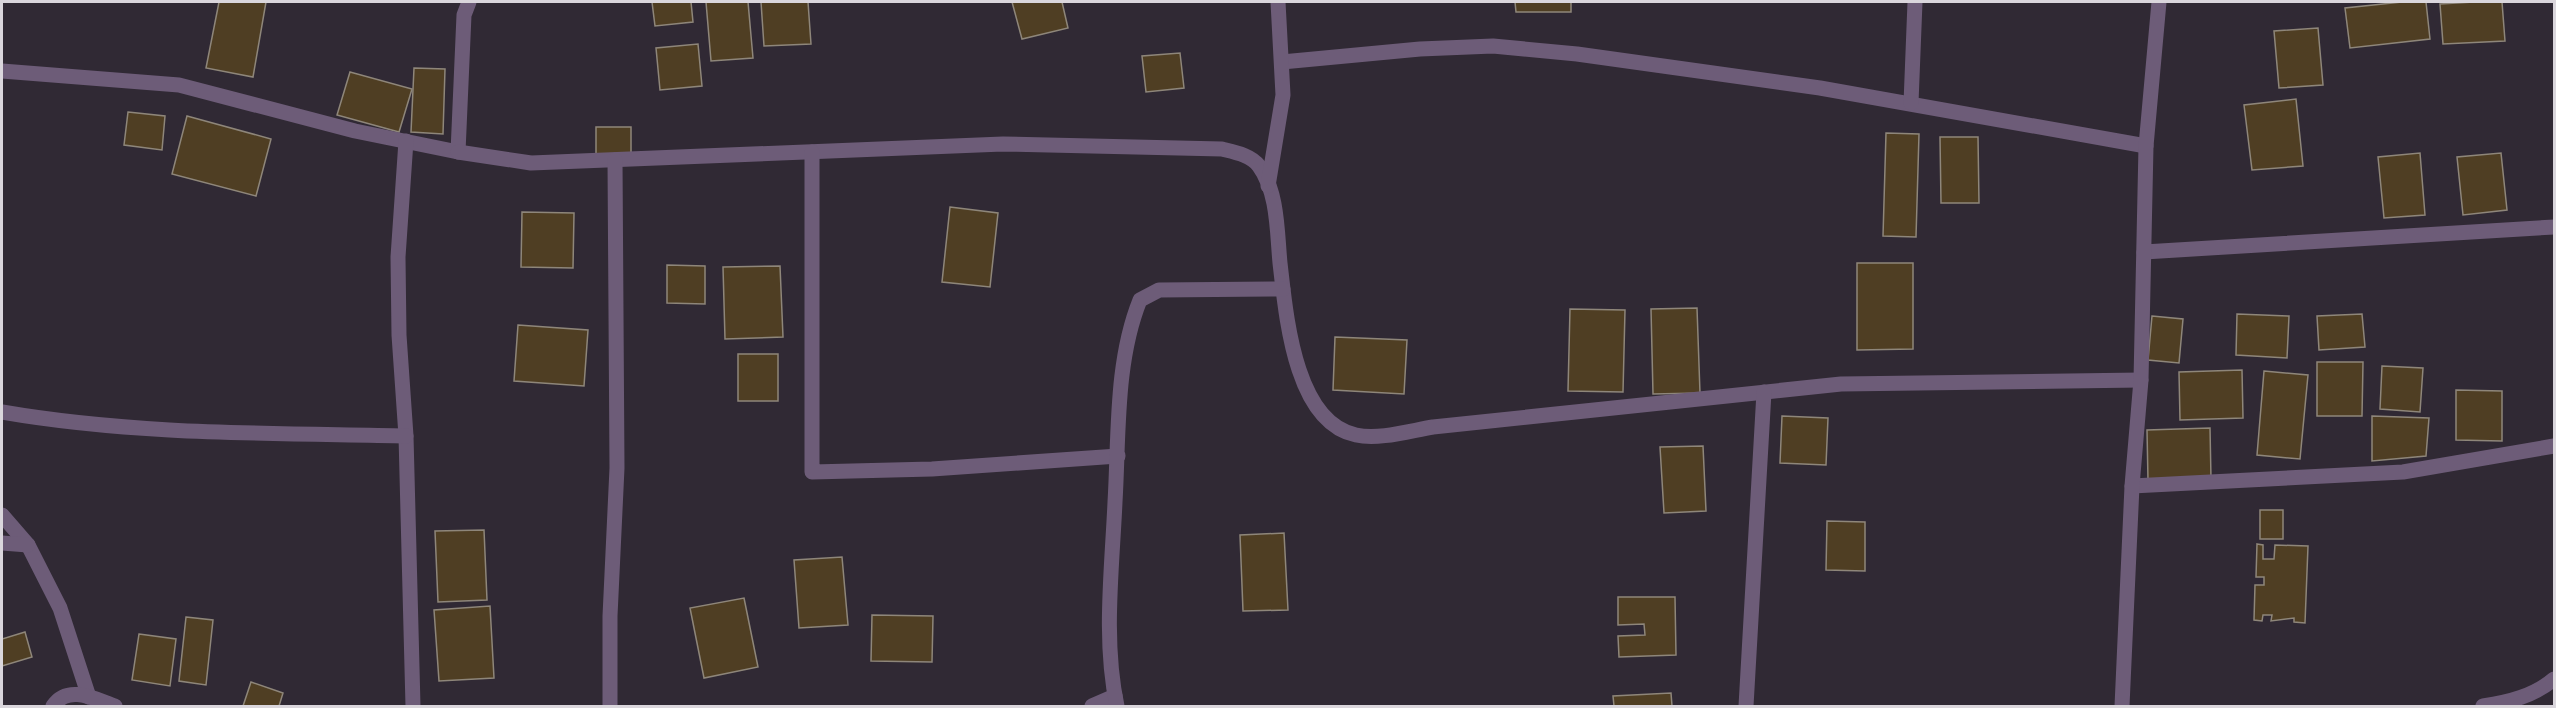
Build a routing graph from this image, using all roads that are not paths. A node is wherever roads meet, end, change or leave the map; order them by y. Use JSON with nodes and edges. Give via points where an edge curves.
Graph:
{"nodes":[{"id":1,"x":469,"y":2,"type":"edge"},
{"id":2,"x":1278,"y":2,"type":"edge"},
{"id":3,"x":1915,"y":2,"type":"edge"},
{"id":4,"x":2159,"y":2,"type":"edge"},
{"id":5,"x":1282,"y":62,"type":"junction"},
{"id":6,"x":2,"y":71,"type":"edge"},
{"id":7,"x":1911,"y":103,"type":"junction"},
{"id":8,"x":406,"y":141,"type":"junction"},
{"id":9,"x":2146,"y":146,"type":"junction"},
{"id":10,"x":458,"y":152,"type":"junction"},
{"id":11,"x":812,"y":152,"type":"junction"},
{"id":12,"x":615,"y":160,"type":"junction"},
{"id":13,"x":1268,"y":186,"type":"junction"},
{"id":14,"x":2554,"y":226,"type":"edge"},
{"id":15,"x":2144,"y":252,"type":"junction"},
{"id":16,"x":1283,"y":290,"type":"junction"},
{"id":17,"x":2141,"y":380,"type":"junction"},
{"id":18,"x":1764,"y":392,"type":"junction"},
{"id":19,"x":2,"y":412,"type":"edge"},
{"id":20,"x":406,"y":436,"type":"junction"},
{"id":21,"x":2554,"y":446,"type":"edge"},
{"id":22,"x":1118,"y":456,"type":"junction"},
{"id":23,"x":2132,"y":486,"type":"junction"},
{"id":24,"x":2,"y":515,"type":"edge"},
{"id":25,"x":2,"y":543,"type":"edge"},
{"id":26,"x":28,"y":545,"type":"junction"},
{"id":27,"x":2554,"y":679,"type":"edge"},
{"id":28,"x":89,"y":697,"type":"junction"},
{"id":29,"x":1116,"y":701,"type":"edge"},
{"id":30,"x":53,"y":706,"type":"edge"},
{"id":31,"x":115,"y":706,"type":"edge"},
{"id":32,"x":413,"y":706,"type":"edge"},
{"id":33,"x":610,"y":706,"type":"edge"},
{"id":34,"x":1092,"y":706,"type":"edge"},
{"id":35,"x":1746,"y":706,"type":"edge"},
{"id":36,"x":2122,"y":706,"type":"edge"},
{"id":37,"x":2483,"y":706,"type":"edge"}],
"edges":[{"from":1,"to":10,"type":"street","via":[[464,15]]},
{"from":2,"to":5,"type":"street"},
{"from":3,"to":7,"type":"street"},
{"from":4,"to":9,"type":"street"},
{"from":5,"to":7,"type":"street","via":[[1493,46],[1577,54]]},
{"from":5,"to":13,"type":"street","via":[[1282,95]]},
{"from":6,"to":8,"type":"street","via":[[179,85]]},
{"from":7,"to":9,"type":"street"},
{"from":8,"to":10,"type":"street"},
{"from":8,"to":20,"type":"street","via":[[398,257]]},
{"from":9,"to":15,"type":"street"},
{"from":10,"to":12,"type":"street","via":[[531,163]]},
{"from":11,"to":12,"type":"street"},
{"from":11,"to":13,"type":"street","via":[[1003,144],[1222,149],[1258,164]]},
{"from":11,"to":22,"type":"street","via":[[812,472],[932,469]]},
{"from":12,"to":33,"type":"street","via":[[617,468]]},
{"from":13,"to":16,"type":"street","via":[[1276,219]]},
{"from":14,"to":15,"type":"street"},
{"from":15,"to":17,"type":"street"},
{"from":16,"to":18,"type":"street","via":[[1302,381],[1311,401],[1329,424],[1356,435]]},
{"from":16,"to":22,"type":"street","via":[[1159,290],[1140,300],[1128,329]]},
{"from":17,"to":18,"type":"street","via":[[1841,384]]},
{"from":17,"to":23,"type":"street"},
{"from":18,"to":35,"type":"street"},
{"from":19,"to":20,"type":"street","via":[[60,422],[219,432]]},
{"from":20,"to":32,"type":"street"},
{"from":21,"to":23,"type":"street","via":[[2403,472]]},
{"from":22,"to":29,"type":"street","via":[[1110,660]]},
{"from":23,"to":36,"type":"street"},
{"from":24,"to":26,"type":"street"},
{"from":25,"to":26,"type":"street"},
{"from":26,"to":28,"type":"street","via":[[60,608]]},
{"from":27,"to":37,"type":"street","via":[[2544,688],[2511,702]]},
{"from":28,"to":30,"type":"street","via":[[71,694]]},
{"from":28,"to":31,"type":"street"},
{"from":29,"to":34,"type":"street"}]}
